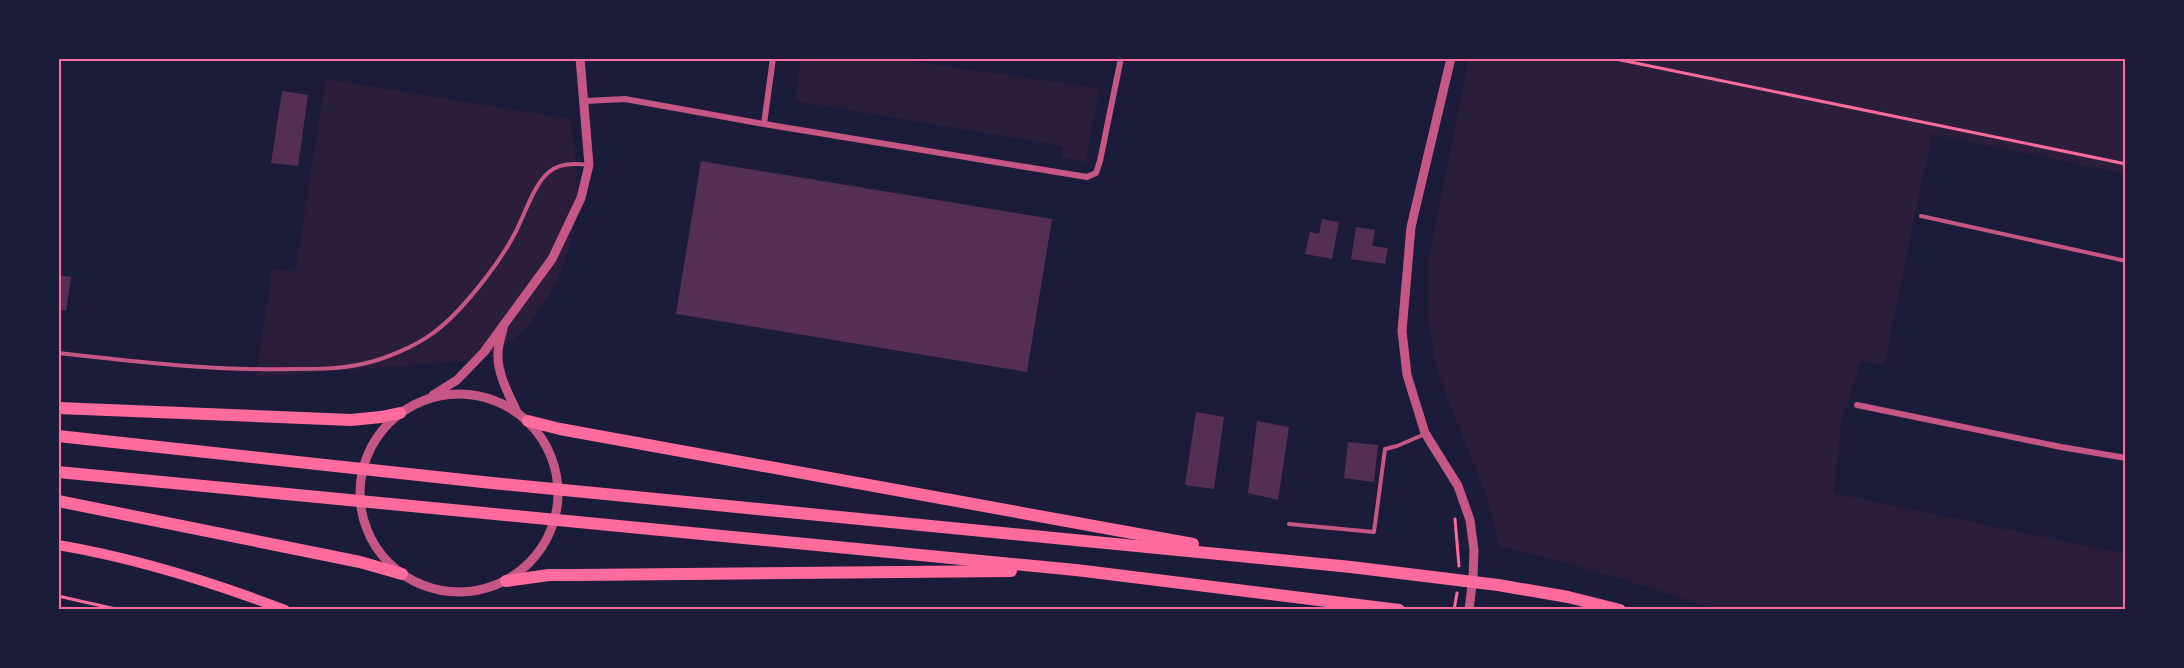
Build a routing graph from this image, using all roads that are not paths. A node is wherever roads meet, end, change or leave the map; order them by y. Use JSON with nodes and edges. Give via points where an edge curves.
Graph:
{"nodes":[{"id":1,"x":580,"y":58,"type":"edge"},
{"id":2,"x":773,"y":58,"type":"edge"},
{"id":3,"x":1121,"y":58,"type":"edge"},
{"id":4,"x":1451,"y":58,"type":"edge"},
{"id":5,"x":585,"y":101,"type":"junction"},
{"id":6,"x":764,"y":124,"type":"junction"},
{"id":7,"x":589,"y":165,"type":"junction"},
{"id":8,"x":1921,"y":216,"type":"dead end"},
{"id":9,"x":2126,"y":261,"type":"edge"},
{"id":10,"x":503,"y":326,"type":"junction"},
{"id":11,"x":58,"y":353,"type":"edge"},
{"id":12,"x":428,"y":399,"type":"junction"},
{"id":13,"x":1857,"y":405,"type":"dead end"},
{"id":14,"x":58,"y":408,"type":"edge"},
{"id":15,"x":516,"y":411,"type":"junction"},
{"id":16,"x":400,"y":413,"type":"junction"},
{"id":17,"x":528,"y":421,"type":"junction"},
{"id":18,"x":1425,"y":433,"type":"junction"},
{"id":19,"x":58,"y":436,"type":"edge"},
{"id":20,"x":2126,"y":458,"type":"edge"},
{"id":21,"x":58,"y":472,"type":"edge"},
{"id":22,"x":58,"y":501,"type":"edge"},
{"id":23,"x":1289,"y":524,"type":"dead end"},
{"id":24,"x":58,"y":545,"type":"edge"},
{"id":25,"x":1270,"y":558,"type":"junction"},
{"id":26,"x":1076,"y":570,"type":"junction"},
{"id":27,"x":402,"y":574,"type":"junction"},
{"id":28,"x":506,"y":581,"type":"junction"},
{"id":29,"x":285,"y":609,"type":"edge"},
{"id":30,"x":1399,"y":609,"type":"edge"},
{"id":31,"x":1469,"y":609,"type":"edge"},
{"id":32,"x":1620,"y":609,"type":"edge"}],
"edges":[{"from":1,"to":5,"type":"street"},
{"from":2,"to":6,"type":"street"},
{"from":3,"to":6,"type":"street","via":[[1101,161],[1096,173],[1087,177]]},
{"from":4,"to":18,"type":"street","via":[[1411,227],[1402,331],[1407,375]]},
{"from":5,"to":6,"type":"street","via":[[625,99]]},
{"from":5,"to":7,"type":"street"},
{"from":7,"to":10,"type":"street","via":[[566,233]]},
{"from":7,"to":11,"type":"lane","via":[[568,164],[549,171],[512,238],[459,309],[433,334],[397,352],[362,364],[253,370]]},
{"from":8,"to":9,"type":"lane"},
{"from":10,"to":12,"type":"street","via":[[457,380]]},
{"from":10,"to":15,"type":"street","via":[[498,354],[500,369]]},
{"from":12,"to":15,"type":"street","via":[[473,394]]},
{"from":12,"to":16,"type":"street"},
{"from":13,"to":20,"type":"street"},
{"from":14,"to":16,"type":"highway","via":[[351,420]]},
{"from":15,"to":17,"type":"street"},
{"from":16,"to":27,"type":"street","via":[[372,446],[360,488],[363,517],[371,537],[383,556]]},
{"from":17,"to":25,"type":"highway"},
{"from":17,"to":28,"type":"street","via":[[543,439],[554,463],[557,505],[543,546]]},
{"from":18,"to":23,"type":"lane","via":[[1385,449],[1374,532]]},
{"from":18,"to":31,"type":"street","via":[[1458,486],[1470,520],[1474,550]]},
{"from":19,"to":25,"type":"highway","via":[[579,492]]},
{"from":21,"to":26,"type":"highway"},
{"from":22,"to":27,"type":"highway","via":[[360,562]]},
{"from":24,"to":29,"type":"main road","via":[[122,558]]},
{"from":25,"to":32,"type":"highway","via":[[1498,585]]},
{"from":26,"to":28,"type":"highway","via":[[549,575]]},
{"from":26,"to":30,"type":"highway"},
{"from":27,"to":28,"type":"street","via":[[432,588],[453,592],[482,590]]}]}
